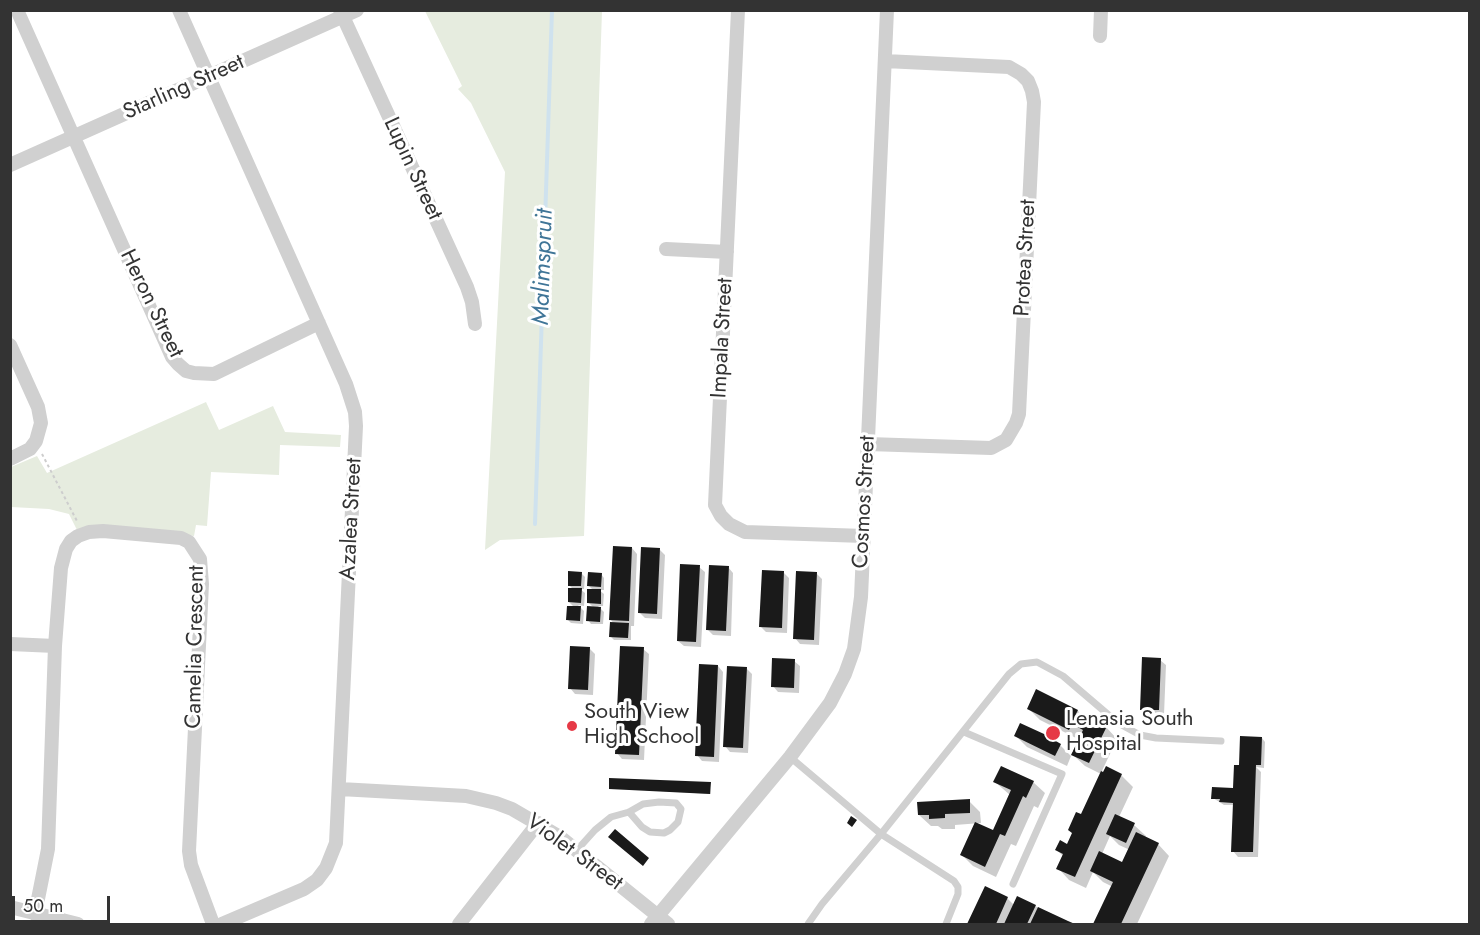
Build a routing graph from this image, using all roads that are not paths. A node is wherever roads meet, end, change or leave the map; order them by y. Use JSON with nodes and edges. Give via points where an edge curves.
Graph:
{"nodes":[{"id":1,"x":17,"y":10,"type":"edge"},
{"id":2,"x":179,"y":10,"type":"edge"},
{"id":3,"x":357,"y":10,"type":"edge"},
{"id":4,"x":738,"y":10,"type":"edge"},
{"id":5,"x":887,"y":10,"type":"edge"},
{"id":6,"x":1101,"y":10,"type":"edge"},
{"id":7,"x":341,"y":14,"type":"edge"},
{"id":8,"x":1101,"y":36,"type":"dead end"},
{"id":9,"x":885,"y":61,"type":"junction"},
{"id":10,"x":208,"y":78,"type":"junction"},
{"id":11,"x":74,"y":137,"type":"junction"},
{"id":12,"x":10,"y":165,"type":"edge"},
{"id":13,"x":666,"y":249,"type":"dead end"},
{"id":14,"x":727,"y":252,"type":"junction"},
{"id":15,"x":319,"y":323,"type":"junction"},
{"id":16,"x":475,"y":324,"type":"dead end"},
{"id":17,"x":10,"y":345,"type":"edge"},
{"id":18,"x":868,"y":444,"type":"junction"},
{"id":19,"x":10,"y":459,"type":"edge"},
{"id":20,"x":864,"y":536,"type":"junction"},
{"id":21,"x":10,"y":644,"type":"edge"},
{"id":22,"x":55,"y":646,"type":"junction"},
{"id":23,"x":964,"y":732,"type":"junction"},
{"id":24,"x":1221,"y":741,"type":"dead end"},
{"id":25,"x":790,"y":757,"type":"junction"},
{"id":26,"x":340,"y":789,"type":"junction"},
{"id":27,"x":629,"y":812,"type":"junction"},
{"id":28,"x":538,"y":823,"type":"junction"},
{"id":29,"x":881,"y":834,"type":"junction"},
{"id":30,"x":577,"y":850,"type":"junction"},
{"id":31,"x":1013,"y":884,"type":"dead end"},
{"id":32,"x":10,"y":907,"type":"edge"},
{"id":33,"x":35,"y":914,"type":"junction"},
{"id":34,"x":659,"y":922,"type":"edge"},
{"id":35,"x":78,"y":924,"type":"edge"},
{"id":36,"x":213,"y":924,"type":"edge"},
{"id":37,"x":222,"y":924,"type":"edge"},
{"id":38,"x":459,"y":924,"type":"edge"},
{"id":39,"x":808,"y":924,"type":"edge"},
{"id":40,"x":946,"y":924,"type":"edge"}],
"edges":[{"from":1,"to":11,"type":"street","name":"Heron Street"},
{"from":2,"to":10,"type":"street","name":"Azalea Street"},
{"from":3,"to":7,"type":"street","name":"Starling Street"},
{"from":4,"to":14,"type":"street","name":"Impala Street"},
{"from":5,"to":9,"type":"street","name":"Cosmos Street"},
{"from":6,"to":8,"type":"street"},
{"from":7,"to":10,"type":"street","name":"Starling Street"},
{"from":7,"to":16,"type":"street","name":"Lupin Street","via":[[466,287]]},
{"from":9,"to":18,"type":"street","name":"Cosmos Street"},
{"from":9,"to":18,"type":"street","name":"Protea Street","via":[[1009,67],[1028,81],[1034,102],[1016,423],[1006,440],[991,448]]},
{"from":10,"to":11,"type":"street","name":"Starling Street"},
{"from":10,"to":15,"type":"street","name":"Azalea Street"},
{"from":11,"to":12,"type":"street","name":"Starling Street"},
{"from":11,"to":15,"type":"street","name":"Heron Street","via":[[172,357],[186,370],[214,374]]},
{"from":13,"to":14,"type":"street"},
{"from":14,"to":20,"type":"street","name":"Impala Street","via":[[716,505],[721,516],[744,532]]},
{"from":15,"to":26,"type":"street","name":"Azalea Street","via":[[346,384],[356,426]]},
{"from":17,"to":19,"type":"street","via":[[38,407],[41,423],[30,449]]},
{"from":18,"to":20,"type":"street","name":"Cosmos Street"},
{"from":20,"to":25,"type":"street","name":"Cosmos Street","via":[[854,649],[830,704]]},
{"from":21,"to":22,"type":"street"},
{"from":22,"to":33,"type":"street","via":[[48,849]]},
{"from":22,"to":36,"type":"street","name":"Camelia Crescent","via":[[63,558],[70,542],[83,534],[104,531],[189,542],[200,560],[202,584],[189,851]]},
{"from":23,"to":24,"type":"lane","via":[[1016,667],[1037,662],[1063,676],[1118,723],[1140,735]]},
{"from":23,"to":29,"type":"lane"},
{"from":23,"to":31,"type":"lane","via":[[1062,774]]},
{"from":25,"to":29,"type":"lane"},
{"from":25,"to":34,"type":"street","name":"Cosmos Street"},
{"from":26,"to":28,"type":"street","name":"Violet Street","via":[[482,799]]},
{"from":26,"to":37,"type":"street","name":"Azalea Street","via":[[336,843],[317,880],[280,901]]},
{"from":27,"to":27,"type":"lane","via":[[659,801],[676,803],[681,809],[678,822],[664,833],[642,828]]},
{"from":27,"to":30,"type":"lane","via":[[611,817]]},
{"from":28,"to":30,"type":"street","name":"Violet Street"},
{"from":28,"to":38,"type":"street"},
{"from":29,"to":39,"type":"lane"},
{"from":29,"to":40,"type":"lane","via":[[954,881],[958,894]]},
{"from":30,"to":34,"type":"street","name":"Violet Street"},
{"from":32,"to":33,"type":"street"},
{"from":33,"to":35,"type":"street"}]}
